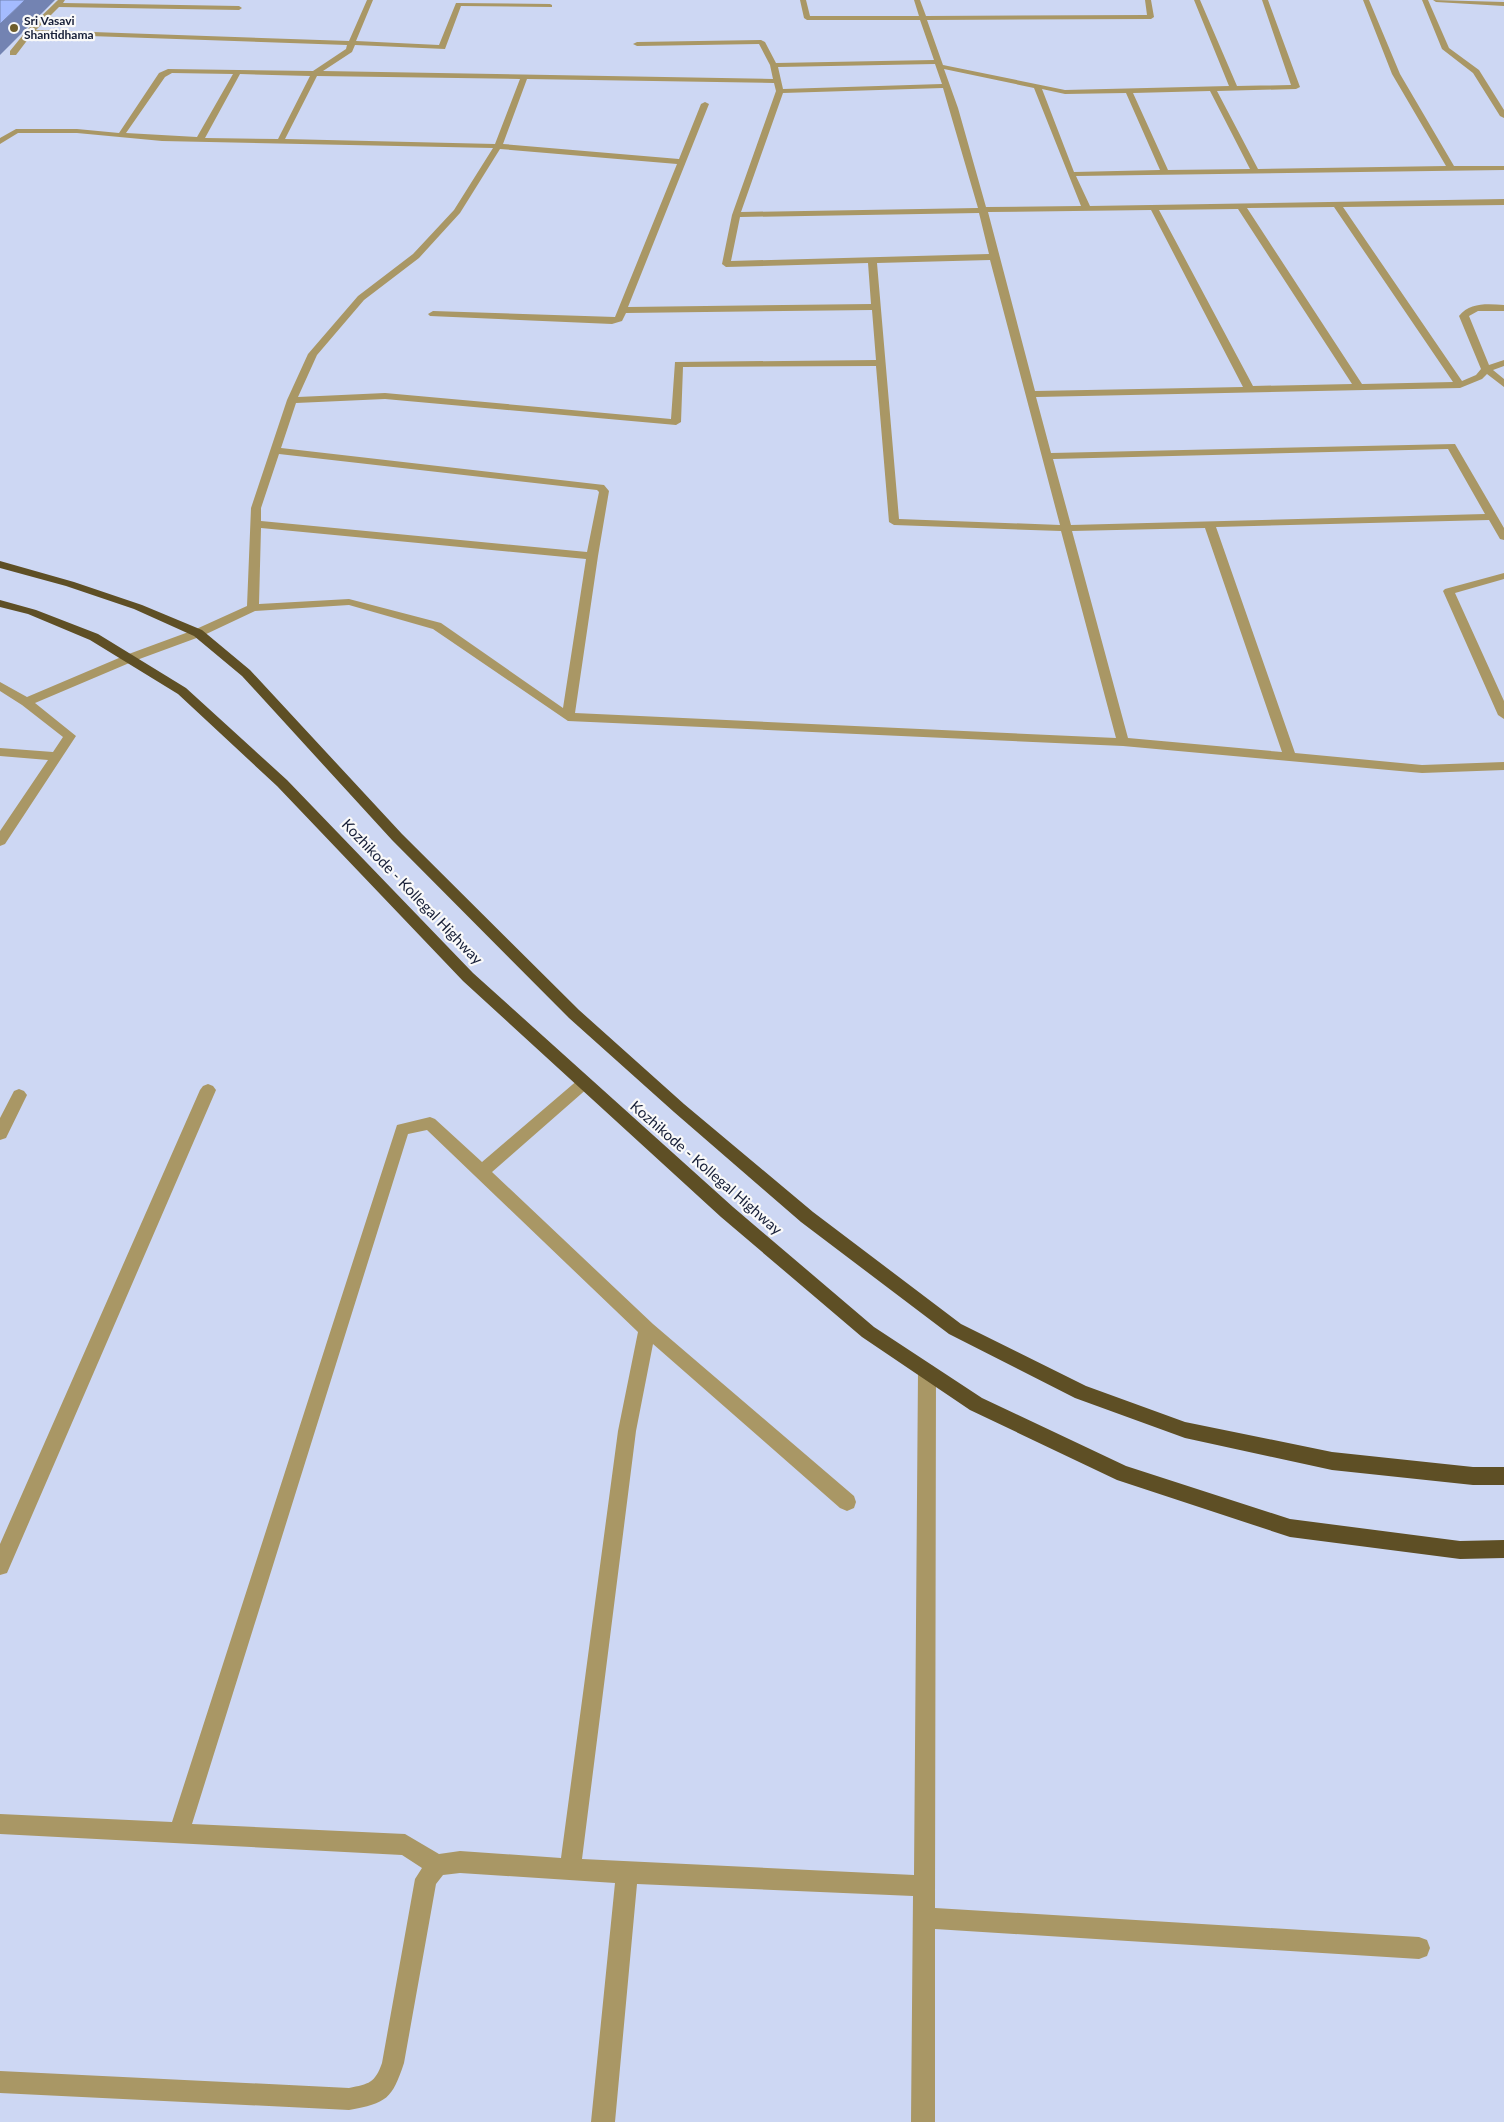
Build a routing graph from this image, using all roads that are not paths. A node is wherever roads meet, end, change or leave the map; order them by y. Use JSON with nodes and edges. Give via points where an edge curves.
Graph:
{"nodes":[{"id":1,"x":178,"y":0,"type":"edge"},
{"id":2,"x":370,"y":0,"type":"edge"},
{"id":3,"x":803,"y":0,"type":"edge"},
{"id":4,"x":917,"y":0,"type":"edge"},
{"id":5,"x":1148,"y":0,"type":"edge"},
{"id":6,"x":1197,"y":0,"type":"edge"},
{"id":7,"x":1265,"y":0,"type":"edge"},
{"id":8,"x":1366,"y":0,"type":"edge"},
{"id":9,"x":1425,"y":0,"type":"edge"},
{"id":10,"x":1436,"y":0,"type":"edge"},
{"id":11,"x":59,"y":3,"type":"edge"},
{"id":12,"x":1504,"y":4,"type":"edge"},
{"id":13,"x":550,"y":6,"type":"dead end"},
{"id":14,"x":172,"y":7,"type":"junction"},
{"id":15,"x":239,"y":8,"type":"dead end"},
{"id":16,"x":921,"y":17,"type":"junction"},
{"id":17,"x":30,"y":32,"type":"junction"},
{"id":18,"x":352,"y":43,"type":"junction"},
{"id":19,"x":637,"y":44,"type":"dead end"},
{"id":20,"x":13,"y":53,"type":"dead end"},
{"id":21,"x":774,"y":64,"type":"junction"},
{"id":22,"x":939,"y":64,"type":"junction"},
{"id":23,"x":237,"y":73,"type":"junction"},
{"id":24,"x":314,"y":74,"type":"junction"},
{"id":25,"x":524,"y":78,"type":"junction"},
{"id":26,"x":778,"y":81,"type":"junction"},
{"id":27,"x":946,"y":86,"type":"junction"},
{"id":28,"x":1037,"y":87,"type":"junction"},
{"id":29,"x":1212,"y":88,"type":"junction"},
{"id":30,"x":1234,"y":88,"type":"junction"},
{"id":31,"x":1128,"y":90,"type":"junction"},
{"id":32,"x":780,"y":91,"type":"junction"},
{"id":33,"x":704,"y":104,"type":"dead end"},
{"id":34,"x":1504,"y":116,"type":"edge"},
{"id":35,"x":122,"y":134,"type":"junction"},
{"id":36,"x":201,"y":138,"type":"junction"},
{"id":37,"x":281,"y":140,"type":"junction"},
{"id":38,"x":0,"y":142,"type":"edge"},
{"id":39,"x":498,"y":146,"type":"junction"},
{"id":40,"x":680,"y":162,"type":"junction"},
{"id":41,"x":1504,"y":168,"type":"edge"},
{"id":42,"x":1452,"y":169,"type":"junction"},
{"id":43,"x":1256,"y":172,"type":"junction"},
{"id":44,"x":1165,"y":173,"type":"junction"},
{"id":45,"x":1071,"y":174,"type":"junction"},
{"id":46,"x":1504,"y":202,"type":"edge"},
{"id":47,"x":1337,"y":205,"type":"junction"},
{"id":48,"x":1242,"y":206,"type":"junction"},
{"id":49,"x":1154,"y":208,"type":"junction"},
{"id":50,"x":1087,"y":209,"type":"junction"},
{"id":51,"x":983,"y":210,"type":"junction"},
{"id":52,"x":736,"y":215,"type":"junction"},
{"id":53,"x":994,"y":257,"type":"junction"},
{"id":54,"x":872,"y":260,"type":"junction"},
{"id":55,"x":876,"y":307,"type":"junction"},
{"id":56,"x":1504,"y":308,"type":"edge"},
{"id":57,"x":624,"y":310,"type":"junction"},
{"id":58,"x":433,"y":314,"type":"dead end"},
{"id":59,"x":881,"y":363,"type":"junction"},
{"id":60,"x":1504,"y":363,"type":"edge"},
{"id":61,"x":1486,"y":369,"type":"junction"},
{"id":62,"x":1504,"y":384,"type":"edge"},
{"id":63,"x":1460,"y":385,"type":"junction"},
{"id":64,"x":1359,"y":387,"type":"junction"},
{"id":65,"x":1249,"y":390,"type":"junction"},
{"id":66,"x":1030,"y":394,"type":"junction"},
{"id":67,"x":292,"y":400,"type":"junction"},
{"id":68,"x":275,"y":450,"type":"junction"},
{"id":69,"x":1047,"y":456,"type":"junction"},
{"id":70,"x":1492,"y":517,"type":"junction"},
{"id":71,"x":256,"y":524,"type":"junction"},
{"id":72,"x":1208,"y":524,"type":"junction"},
{"id":73,"x":1066,"y":528,"type":"junction"},
{"id":74,"x":1504,"y":537,"type":"edge"},
{"id":75,"x":592,"y":556,"type":"junction"},
{"id":76,"x":0,"y":564,"type":"edge"},
{"id":77,"x":1504,"y":576,"type":"edge"},
{"id":78,"x":0,"y":602,"type":"edge"},
{"id":79,"x":253,"y":608,"type":"junction"},
{"id":80,"x":198,"y":633,"type":"junction"},
{"id":81,"x":130,"y":658,"type":"junction"},
{"id":82,"x":0,"y":686,"type":"edge"},
{"id":83,"x":26,"y":702,"type":"junction"},
{"id":84,"x":1504,"y":715,"type":"edge"},
{"id":85,"x":568,"y":716,"type":"junction"},
{"id":86,"x":1123,"y":742,"type":"junction"},
{"id":87,"x":0,"y":752,"type":"edge"},
{"id":88,"x":57,"y":757,"type":"junction"},
{"id":89,"x":1290,"y":757,"type":"junction"},
{"id":90,"x":1504,"y":766,"type":"edge"},
{"id":91,"x":0,"y":840,"type":"edge"},
{"id":92,"x":584,"y":1083,"type":"junction"},
{"id":93,"x":208,"y":1090,"type":"dead end"},
{"id":94,"x":19,"y":1095,"type":"dead end"},
{"id":95,"x":0,"y":1134,"type":"edge"},
{"id":96,"x":481,"y":1172,"type":"junction"},
{"id":97,"x":647,"y":1329,"type":"junction"},
{"id":98,"x":927,"y":1372,"type":"junction"},
{"id":99,"x":1504,"y":1476,"type":"edge"},
{"id":100,"x":848,"y":1502,"type":"dead end"},
{"id":101,"x":1504,"y":1549,"type":"edge"},
{"id":102,"x":0,"y":1566,"type":"edge"},
{"id":103,"x":0,"y":1824,"type":"edge"},
{"id":104,"x":179,"y":1833,"type":"junction"},
{"id":105,"x":437,"y":1865,"type":"junction"},
{"id":106,"x":570,"y":1870,"type":"junction"},
{"id":107,"x":627,"y":1873,"type":"junction"},
{"id":108,"x":925,"y":1886,"type":"junction"},
{"id":109,"x":925,"y":1918,"type":"junction"},
{"id":110,"x":1419,"y":1948,"type":"dead end"},
{"id":111,"x":0,"y":2082,"type":"edge"},
{"id":112,"x":604,"y":2122,"type":"edge"},
{"id":113,"x":923,"y":2122,"type":"edge"}],
"edges":[{"from":1,"to":14,"type":"street"},
{"from":2,"to":18,"type":"street"},
{"from":3,"to":16,"type":"street","via":[[807,18]]},
{"from":4,"to":16,"type":"street"},
{"from":5,"to":16,"type":"street","via":[[1151,17]]},
{"from":6,"to":30,"type":"street"},
{"from":7,"to":30,"type":"street","via":[[1296,87]]},
{"from":8,"to":42,"type":"street","via":[[1396,74]]},
{"from":9,"to":34,"type":"street","via":[[1446,49],[1476,72]]},
{"from":10,"to":12,"type":"street"},
{"from":11,"to":14,"type":"street"},
{"from":11,"to":17,"type":"street"},
{"from":13,"to":18,"type":"street","via":[[458,4],[442,48]]},
{"from":14,"to":15,"type":"street"},
{"from":16,"to":22,"type":"street"},
{"from":17,"to":18,"type":"street"},
{"from":17,"to":20,"type":"street"},
{"from":18,"to":24,"type":"street","via":[[349,50]]},
{"from":19,"to":21,"type":"street","via":[[761,42]]},
{"from":21,"to":22,"type":"street"},
{"from":21,"to":26,"type":"street"},
{"from":22,"to":27,"type":"street"},
{"from":22,"to":28,"type":"street"},
{"from":23,"to":24,"type":"street"},
{"from":23,"to":35,"type":"street","via":[[165,72]]},
{"from":23,"to":36,"type":"street"},
{"from":24,"to":25,"type":"street"},
{"from":24,"to":37,"type":"street"},
{"from":25,"to":26,"type":"street"},
{"from":25,"to":39,"type":"street"},
{"from":26,"to":32,"type":"street"},
{"from":27,"to":32,"type":"street"},
{"from":27,"to":51,"type":"street"},
{"from":28,"to":31,"type":"street","via":[[1065,92]]},
{"from":28,"to":45,"type":"street"},
{"from":29,"to":30,"type":"street"},
{"from":29,"to":31,"type":"street"},
{"from":29,"to":43,"type":"street"},
{"from":31,"to":44,"type":"street"},
{"from":32,"to":52,"type":"street"},
{"from":33,"to":40,"type":"street"},
{"from":35,"to":36,"type":"street"},
{"from":35,"to":38,"type":"street","via":[[16,131]]},
{"from":36,"to":37,"type":"street"},
{"from":37,"to":39,"type":"street"},
{"from":39,"to":40,"type":"street"},
{"from":39,"to":67,"type":"street","via":[[457,211],[416,256],[361,298],[313,354]]},
{"from":40,"to":57,"type":"street"},
{"from":41,"to":42,"type":"street"},
{"from":42,"to":43,"type":"street"},
{"from":43,"to":44,"type":"street"},
{"from":44,"to":45,"type":"street"},
{"from":45,"to":50,"type":"street"},
{"from":46,"to":47,"type":"street"},
{"from":47,"to":48,"type":"street"},
{"from":47,"to":63,"type":"street"},
{"from":48,"to":49,"type":"street"},
{"from":48,"to":64,"type":"street"},
{"from":49,"to":50,"type":"street"},
{"from":49,"to":65,"type":"street"},
{"from":50,"to":51,"type":"street"},
{"from":51,"to":52,"type":"street"},
{"from":51,"to":53,"type":"street"},
{"from":52,"to":54,"type":"street","via":[[726,264]]},
{"from":53,"to":54,"type":"street"},
{"from":53,"to":66,"type":"street"},
{"from":54,"to":55,"type":"street"},
{"from":55,"to":57,"type":"street"},
{"from":55,"to":59,"type":"street"},
{"from":56,"to":61,"type":"street","via":[[1476,308],[1466,311],[1464,316]]},
{"from":57,"to":58,"type":"street","via":[[619,319],[612,321]]},
{"from":59,"to":67,"type":"street","via":[[678,364],[676,422],[385,396]]},
{"from":59,"to":73,"type":"street","via":[[894,522]]},
{"from":60,"to":61,"type":"street"},
{"from":61,"to":62,"type":"street"},
{"from":61,"to":63,"type":"street","via":[[1479,377]]},
{"from":63,"to":64,"type":"street"},
{"from":64,"to":65,"type":"street"},
{"from":65,"to":66,"type":"street"},
{"from":66,"to":69,"type":"street"},
{"from":67,"to":68,"type":"street"},
{"from":68,"to":71,"type":"street","via":[[256,508]]},
{"from":68,"to":75,"type":"street","via":[[600,487],[604,491]]},
{"from":69,"to":70,"type":"street","via":[[1451,446]]},
{"from":69,"to":73,"type":"street"},
{"from":70,"to":72,"type":"street"},
{"from":70,"to":74,"type":"street"},
{"from":71,"to":75,"type":"street"},
{"from":71,"to":79,"type":"street"},
{"from":72,"to":73,"type":"street"},
{"from":72,"to":89,"type":"street"},
{"from":73,"to":86,"type":"street"},
{"from":75,"to":85,"type":"street"},
{"from":76,"to":80,"type":"highway","name":"Kozhikode - Kollegal Highway","via":[[138,607]]},
{"from":77,"to":84,"type":"street","via":[[1449,591]]},
{"from":78,"to":81,"type":"highway","name":"Kozhikode - Kollegal Highway","via":[[94,637]]},
{"from":79,"to":80,"type":"street"},
{"from":79,"to":85,"type":"street","via":[[349,602],[437,626]]},
{"from":80,"to":81,"type":"street"},
{"from":80,"to":99,"type":"highway","name":"Kozhikode - Kollegal Highway","via":[[246,673],[397,837],[581,1020],[808,1217],[955,1329],[1081,1392],[1185,1430],[1332,1461],[1473,1476]]},
{"from":81,"to":83,"type":"street"},
{"from":81,"to":92,"type":"highway","name":"Kozhikode - Kollegal Highway","via":[[182,691],[282,783],[468,976]]},
{"from":82,"to":83,"type":"street"},
{"from":83,"to":88,"type":"street","via":[[70,736]]},
{"from":85,"to":86,"type":"street"},
{"from":86,"to":89,"type":"street"},
{"from":87,"to":88,"type":"street"},
{"from":88,"to":91,"type":"street"},
{"from":89,"to":90,"type":"street","via":[[1422,769]]},
{"from":92,"to":96,"type":"street"},
{"from":92,"to":98,"type":"highway","name":"Kozhikode - Kollegal Highway","via":[[727,1212],[868,1332]]},
{"from":93,"to":102,"type":"street"},
{"from":94,"to":95,"type":"street"},
{"from":96,"to":97,"type":"street"},
{"from":96,"to":104,"type":"street","via":[[430,1123],[402,1129]]},
{"from":97,"to":100,"type":"street"},
{"from":97,"to":106,"type":"street","via":[[626,1432]]},
{"from":98,"to":101,"type":"highway","name":"Kozhikode - Kollegal Highway","via":[[976,1404],[1123,1474],[1290,1528],[1460,1550]]},
{"from":98,"to":108,"type":"street"},
{"from":103,"to":104,"type":"street"},
{"from":104,"to":105,"type":"street","via":[[405,1844]]},
{"from":105,"to":106,"type":"street","via":[[460,1862]]},
{"from":105,"to":111,"type":"street","via":[[426,1879],[393,2063],[386,2085],[375,2094],[348,2099]]},
{"from":106,"to":107,"type":"street"},
{"from":107,"to":108,"type":"street"},
{"from":107,"to":112,"type":"street"},
{"from":108,"to":109,"type":"street"},
{"from":109,"to":110,"type":"street"},
{"from":109,"to":113,"type":"street"}]}
